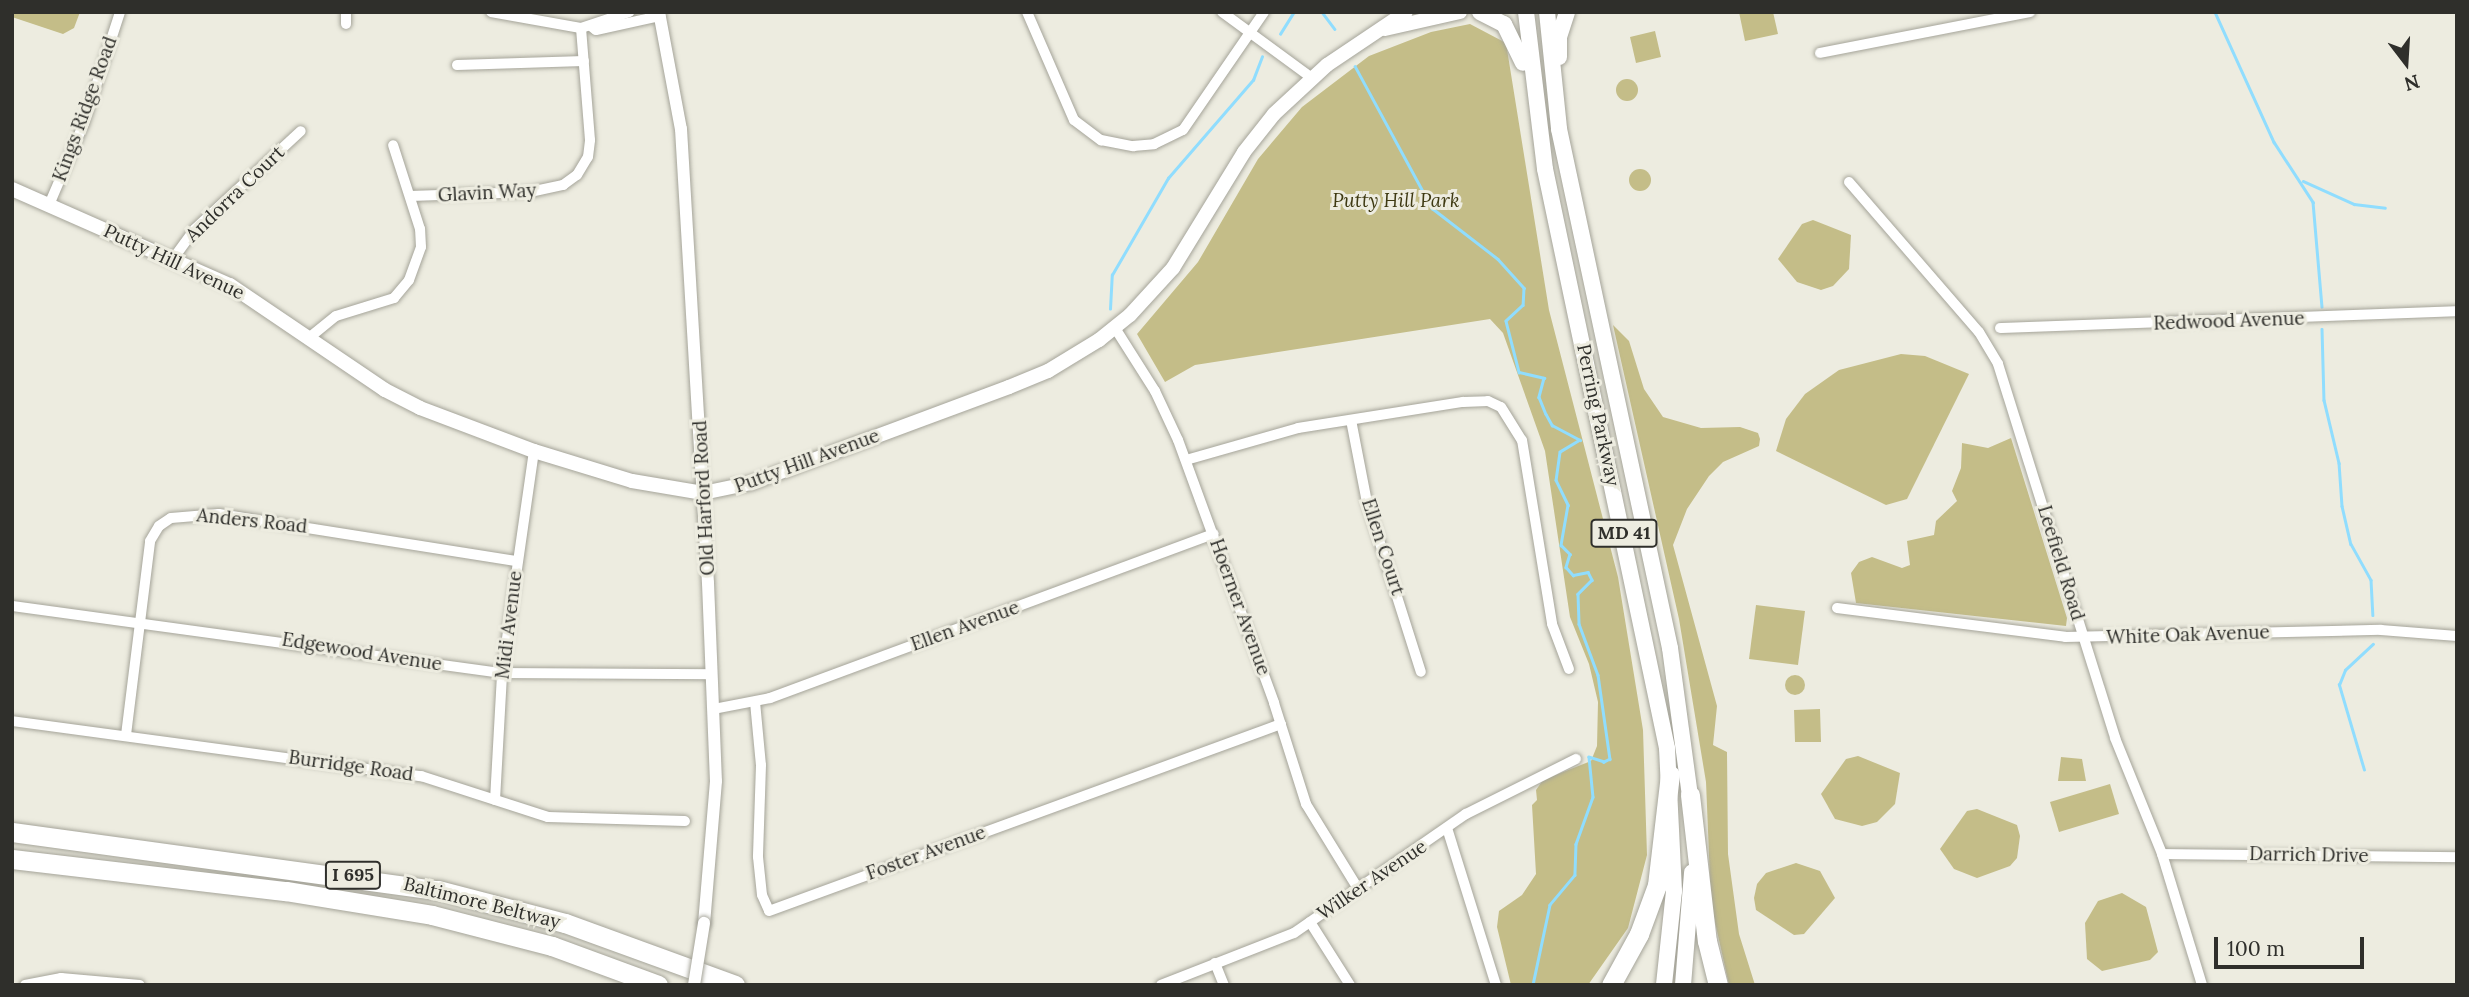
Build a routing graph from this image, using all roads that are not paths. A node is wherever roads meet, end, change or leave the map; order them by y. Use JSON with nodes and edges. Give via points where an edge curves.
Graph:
{"nodes":[{"id":1,"x":120,"y":12,"type":"edge"},
{"id":2,"x":491,"y":12,"type":"edge"},
{"id":3,"x":629,"y":12,"type":"edge"},
{"id":4,"x":1027,"y":12,"type":"edge"},
{"id":5,"x":1222,"y":12,"type":"edge"},
{"id":6,"x":1264,"y":12,"type":"edge"},
{"id":7,"x":1406,"y":12,"type":"edge"},
{"id":8,"x":1460,"y":12,"type":"edge"},
{"id":9,"x":1480,"y":12,"type":"edge"},
{"id":10,"x":1526,"y":12,"type":"edge"},
{"id":11,"x":1547,"y":12,"type":"edge"},
{"id":12,"x":1567,"y":12,"type":"edge"},
{"id":13,"x":2030,"y":12,"type":"edge"},
{"id":14,"x":660,"y":14,"type":"edge"},
{"id":15,"x":586,"y":27,"type":"junction"},
{"id":16,"x":1384,"y":30,"type":"junction"},
{"id":17,"x":1250,"y":31,"type":"junction"},
{"id":18,"x":1820,"y":53,"type":"dead end"},
{"id":19,"x":584,"y":61,"type":"junction"},
{"id":20,"x":457,"y":65,"type":"dead end"},
{"id":21,"x":1312,"y":78,"type":"junction"},
{"id":22,"x":1531,"y":86,"type":"junction"},
{"id":23,"x":1559,"y":130,"type":"junction"},
{"id":24,"x":301,"y":131,"type":"dead end"},
{"id":25,"x":393,"y":145,"type":"dead end"},
{"id":26,"x":1849,"y":182,"type":"dead end"},
{"id":27,"x":12,"y":189,"type":"edge"},
{"id":28,"x":410,"y":196,"type":"junction"},
{"id":29,"x":49,"y":205,"type":"junction"},
{"id":30,"x":173,"y":259,"type":"junction"},
{"id":31,"x":2457,"y":311,"type":"edge"},
{"id":32,"x":1115,"y":328,"type":"junction"},
{"id":33,"x":2000,"y":328,"type":"dead end"},
{"id":34,"x":310,"y":337,"type":"junction"},
{"id":35,"x":1351,"y":419,"type":"junction"},
{"id":36,"x":534,"y":451,"type":"junction"},
{"id":37,"x":1186,"y":460,"type":"junction"},
{"id":38,"x":703,"y":493,"type":"junction"},
{"id":39,"x":1213,"y":534,"type":"junction"},
{"id":40,"x":517,"y":561,"type":"junction"},
{"id":41,"x":12,"y":606,"type":"edge"},
{"id":42,"x":1837,"y":608,"type":"dead end"},
{"id":43,"x":138,"y":621,"type":"junction"},
{"id":44,"x":2457,"y":636,"type":"edge"},
{"id":45,"x":2084,"y":638,"type":"junction"},
{"id":46,"x":1569,"y":669,"type":"dead end"},
{"id":47,"x":1421,"y":672,"type":"dead end"},
{"id":48,"x":502,"y":673,"type":"junction"},
{"id":49,"x":712,"y":674,"type":"junction"},
{"id":50,"x":755,"y":702,"type":"junction"},
{"id":51,"x":714,"y":709,"type":"junction"},
{"id":52,"x":12,"y":721,"type":"edge"},
{"id":53,"x":1281,"y":723,"type":"junction"},
{"id":54,"x":126,"y":735,"type":"junction"},
{"id":55,"x":1576,"y":758,"type":"dead end"},
{"id":56,"x":1670,"y":775,"type":"junction"},
{"id":57,"x":1690,"y":795,"type":"junction"},
{"id":58,"x":495,"y":800,"type":"junction"},
{"id":59,"x":685,"y":821,"type":"dead end"},
{"id":60,"x":1447,"y":828,"type":"junction"},
{"id":61,"x":12,"y":832,"type":"edge"},
{"id":62,"x":2162,"y":854,"type":"junction"},
{"id":63,"x":2457,"y":857,"type":"edge"},
{"id":64,"x":12,"y":859,"type":"edge"},
{"id":65,"x":1357,"y":887,"type":"junction"},
{"id":66,"x":1310,"y":922,"type":"junction"},
{"id":67,"x":1216,"y":963,"type":"junction"},
{"id":68,"x":25,"y":985,"type":"edge"},
{"id":69,"x":139,"y":985,"type":"edge"},
{"id":70,"x":658,"y":985,"type":"edge"},
{"id":71,"x":694,"y":985,"type":"edge"},
{"id":72,"x":735,"y":985,"type":"edge"},
{"id":73,"x":1161,"y":985,"type":"edge"},
{"id":74,"x":1224,"y":985,"type":"edge"},
{"id":75,"x":1350,"y":985,"type":"edge"},
{"id":76,"x":1496,"y":985,"type":"edge"},
{"id":77,"x":1611,"y":985,"type":"edge"},
{"id":78,"x":1664,"y":985,"type":"edge"},
{"id":79,"x":1683,"y":985,"type":"edge"},
{"id":80,"x":1718,"y":985,"type":"edge"},
{"id":81,"x":2202,"y":985,"type":"edge"}],
"edges":[{"from":1,"to":29,"type":"street","name":"Kings Ridge Road","via":[[84,123]]},
{"from":2,"to":15,"type":"street"},
{"from":3,"to":15,"type":"street"},
{"from":4,"to":17,"type":"street","via":[[1056,84],[1081,128],[1113,144],[1143,146],[1183,130]]},
{"from":5,"to":17,"type":"street"},
{"from":6,"to":17,"type":"street"},
{"from":7,"to":16,"type":"main road","name":"Putty Hill Avenue"},
{"from":8,"to":16,"type":"main road","name":"Putty Hill Avenue"},
{"from":9,"to":22,"type":"main road","via":[[1510,31]]},
{"from":10,"to":22,"type":"main road","name":"Perring Parkway","number":"MD 41"},
{"from":11,"to":23,"type":"main road","name":"Perring Parkway","number":"MD 41"},
{"from":12,"to":23,"type":"main road","via":[[1559,37]]},
{"from":13,"to":18,"type":"street"},
{"from":14,"to":15,"type":"street","via":[[596,30]]},
{"from":14,"to":38,"type":"street","name":"Old Harford Road","via":[[681,129]]},
{"from":15,"to":19,"type":"street","name":"Glavin Way"},
{"from":16,"to":21,"type":"main road","name":"Putty Hill Avenue"},
{"from":17,"to":21,"type":"street"},
{"from":19,"to":20,"type":"street"},
{"from":19,"to":28,"type":"street","name":"Glavin Way","via":[[589,150],[577,174],[563,185],[530,192]]},
{"from":21,"to":32,"type":"main road","name":"Putty Hill Avenue","via":[[1251,142],[1173,268]]},
{"from":22,"to":56,"type":"main road","name":"Perring Parkway","number":"MD 41","via":[[1661,702]]},
{"from":23,"to":57,"type":"main road","name":"Perring Parkway","number":"MD 41","via":[[1670,648]]},
{"from":24,"to":30,"type":"street","name":"Andorra Court","via":[[195,229]]},
{"from":25,"to":28,"type":"street"},
{"from":26,"to":45,"type":"street","name":"Leefield Road","via":[[1990,348],[2005,381]]},
{"from":27,"to":29,"type":"main road","name":"Putty Hill Avenue"},
{"from":28,"to":34,"type":"street","via":[[421,247],[404,289],[394,298],[336,316]]},
{"from":29,"to":30,"type":"main road","name":"Putty Hill Avenue"},
{"from":30,"to":34,"type":"main road","name":"Putty Hill Avenue","via":[[248,295]]},
{"from":31,"to":33,"type":"street","name":"Redwood Avenue"},
{"from":32,"to":37,"type":"street","name":"Hoerner Avenue","via":[[1155,391]]},
{"from":32,"to":38,"type":"main road","name":"Putty Hill Avenue","via":[[1032,378],[759,480]]},
{"from":34,"to":36,"type":"main road","name":"Putty Hill Avenue","via":[[400,399]]},
{"from":35,"to":37,"type":"street","via":[[1265,435]]},
{"from":35,"to":46,"type":"street","via":[[1479,401],[1501,407],[1522,440],[1552,624]]},
{"from":35,"to":47,"type":"street","name":"Ellen Court","via":[[1367,502]]},
{"from":36,"to":38,"type":"main road","name":"Putty Hill Avenue","via":[[644,484]]},
{"from":36,"to":40,"type":"street","name":"Midi Avenue"},
{"from":37,"to":39,"type":"street","name":"Hoerner Avenue"},
{"from":38,"to":49,"type":"street","name":"Old Harford Road"},
{"from":39,"to":50,"type":"street","name":"Ellen Avenue"},
{"from":39,"to":53,"type":"street","name":"Hoerner Avenue"},
{"from":40,"to":43,"type":"street","name":"Anders Road","via":[[219,514],[178,515],[159,526],[150,541]]},
{"from":40,"to":48,"type":"street","name":"Midi Avenue"},
{"from":41,"to":43,"type":"street","name":"Edgewood Avenue"},
{"from":42,"to":45,"type":"street","name":"White Oak Avenue"},
{"from":43,"to":48,"type":"street","name":"Edgewood Avenue"},
{"from":43,"to":54,"type":"street","name":"Anders Road"},
{"from":44,"to":45,"type":"street","name":"White Oak Avenue","via":[[2381,630]]},
{"from":45,"to":62,"type":"street","name":"Leefield Road","via":[[2115,737]]},
{"from":48,"to":49,"type":"street","name":"Edgewood Avenue"},
{"from":48,"to":58,"type":"street","name":"Midi Avenue"},
{"from":49,"to":51,"type":"street","name":"Old Harford Road"},
{"from":50,"to":51,"type":"street","name":"Ellen Avenue"},
{"from":50,"to":53,"type":"street","name":"Foster Avenue","via":[[761,765],[758,857],[762,895],[769,911]]},
{"from":51,"to":71,"type":"street","name":"Old Harford Road","bridge":true,"via":[[716,781]]},
{"from":52,"to":54,"type":"street","name":"Burridge Road"},
{"from":53,"to":65,"type":"street","name":"Hoerner Avenue","via":[[1306,804]]},
{"from":54,"to":58,"type":"street","name":"Burridge Road","via":[[421,776]]},
{"from":55,"to":60,"type":"street","name":"Wilker Avenue"},
{"from":56,"to":77,"type":"highway","via":[[1657,885],[1639,934]]},
{"from":56,"to":78,"type":"main road","name":"Perring Parkway","number":"MD 41","via":[[1674,891]]},
{"from":57,"to":79,"type":"main road","name":"Perring Parkway","number":"MD 41","via":[[1691,894]]},
{"from":57,"to":80,"type":"highway","via":[[1705,928]]},
{"from":58,"to":59,"type":"street","name":"Burridge Road","via":[[548,817]]},
{"from":60,"to":65,"type":"street","name":"Wilker Avenue"},
{"from":60,"to":76,"type":"street"},
{"from":61,"to":72,"type":"highway","name":"Baltimore Beltway","number":"I 695","via":[[438,890],[565,923]]},
{"from":62,"to":63,"type":"street","name":"Darrich Drive"},
{"from":62,"to":81,"type":"street","name":"Leefield Road"},
{"from":64,"to":70,"type":"highway","name":"Baltimore Beltway","number":"I 695","via":[[286,891],[432,915],[552,946]]},
{"from":65,"to":66,"type":"street","name":"Wilker Avenue"},
{"from":66,"to":67,"type":"street","name":"Wilker Avenue","via":[[1273,943]]},
{"from":66,"to":75,"type":"street"},
{"from":67,"to":73,"type":"street","name":"Wilker Avenue"},
{"from":67,"to":74,"type":"street"},
{"from":68,"to":69,"type":"street","via":[[61,978]]}]}
